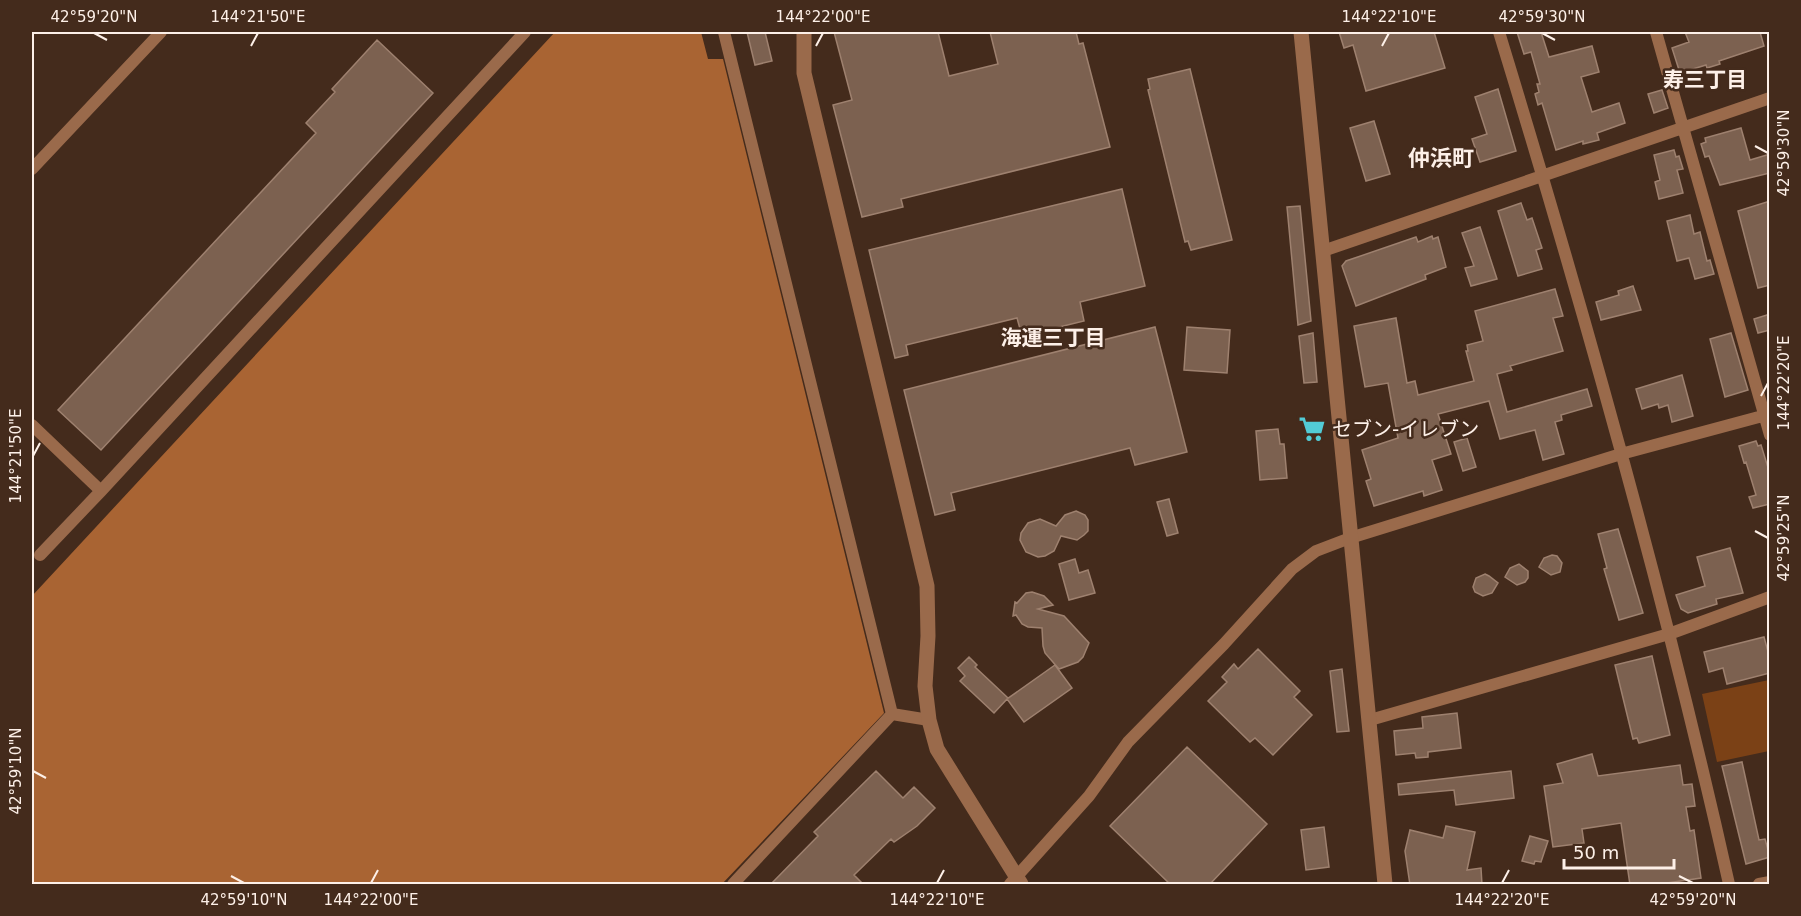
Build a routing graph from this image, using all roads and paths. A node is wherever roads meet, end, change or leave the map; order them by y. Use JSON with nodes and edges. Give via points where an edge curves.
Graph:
{"nodes":[{"id":1,"x":161,"y":32,"type":"edge"},
{"id":2,"x":525,"y":32,"type":"edge"},
{"id":3,"x":724,"y":32,"type":"edge"},
{"id":4,"x":804,"y":32,"type":"edge"},
{"id":5,"x":1301,"y":32,"type":"edge"},
{"id":6,"x":1499,"y":32,"type":"edge"},
{"id":7,"x":1656,"y":32,"type":"edge"},
{"id":8,"x":1770,"y":98,"type":"edge"},
{"id":9,"x":1685,"y":128,"type":"junction"},
{"id":10,"x":32,"y":169,"type":"edge"},
{"id":11,"x":1543,"y":174,"type":"junction"},
{"id":12,"x":1323,"y":251,"type":"junction"},
{"id":13,"x":1767,"y":415,"type":"edge"},
{"id":14,"x":32,"y":425,"type":"edge"},
{"id":15,"x":1770,"y":435,"type":"edge"},
{"id":16,"x":1621,"y":454,"type":"junction"},
{"id":17,"x":102,"y":491,"type":"junction"},
{"id":18,"x":1350,"y":538,"type":"junction"},
{"id":19,"x":40,"y":555,"type":"dead end"},
{"id":20,"x":1770,"y":597,"type":"edge"},
{"id":21,"x":1669,"y":634,"type":"junction"},
{"id":22,"x":892,"y":714,"type":"junction"},
{"id":23,"x":929,"y":720,"type":"junction"},
{"id":24,"x":1370,"y":720,"type":"junction"},
{"id":25,"x":1016,"y":882,"type":"edge"},
{"id":26,"x":1770,"y":882,"type":"edge"},
{"id":27,"x":733,"y":885,"type":"edge"},
{"id":28,"x":1385,"y":885,"type":"edge"},
{"id":29,"x":1728,"y":885,"type":"edge"},
{"id":30,"x":1759,"y":885,"type":"edge"}],
"edges":[{"from":1,"to":10,"type":"street"},
{"from":2,"to":17,"type":"street"},
{"from":3,"to":22,"type":"street"},
{"from":4,"to":23,"type":"street","via":[[804,73],[927,586],[925,686]]},
{"from":5,"to":12,"type":"street"},
{"from":6,"to":11,"type":"street"},
{"from":7,"to":9,"type":"street"},
{"from":8,"to":9,"type":"street"},
{"from":9,"to":11,"type":"street"},
{"from":9,"to":13,"type":"street"},
{"from":11,"to":12,"type":"street"},
{"from":11,"to":16,"type":"street"},
{"from":12,"to":18,"type":"street"},
{"from":13,"to":15,"type":"street"},
{"from":13,"to":16,"type":"street"},
{"from":14,"to":17,"type":"street"},
{"from":16,"to":18,"type":"street"},
{"from":16,"to":21,"type":"street"},
{"from":17,"to":19,"type":"street"},
{"from":18,"to":24,"type":"street"},
{"from":18,"to":25,"type":"street","via":[[1316,551],[1292,569],[1128,742],[1089,796]]},
{"from":20,"to":21,"type":"street"},
{"from":21,"to":24,"type":"street"},
{"from":21,"to":29,"type":"street"},
{"from":22,"to":23,"type":"street"},
{"from":22,"to":27,"type":"street"},
{"from":23,"to":25,"type":"street","via":[[937,749]]},
{"from":24,"to":28,"type":"street"},
{"from":26,"to":30,"type":"street"}]}
